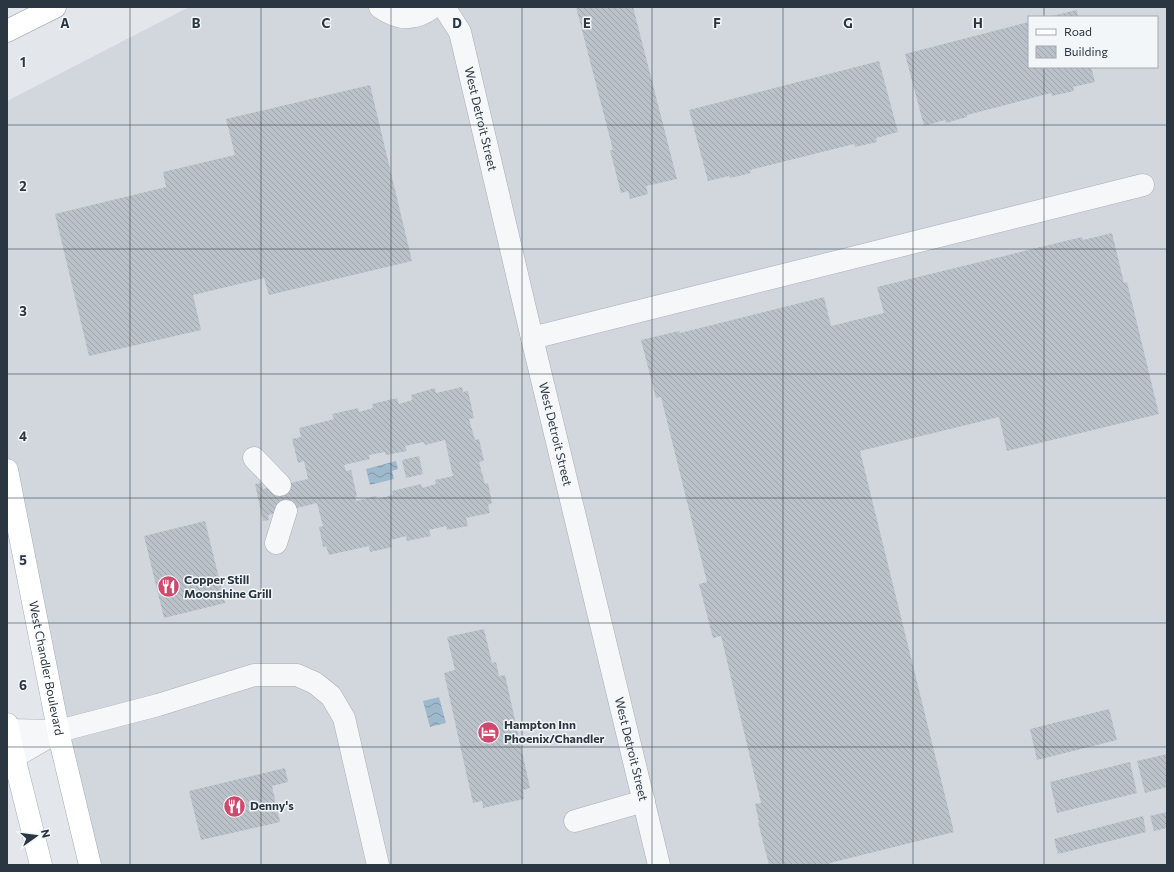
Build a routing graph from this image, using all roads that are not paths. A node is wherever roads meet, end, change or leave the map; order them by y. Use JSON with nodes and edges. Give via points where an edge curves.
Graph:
{"nodes":[{"id":1,"x":56,"y":7,"type":"edge"},
{"id":2,"x":380,"y":7,"type":"edge"},
{"id":3,"x":433,"y":7,"type":"edge"},
{"id":4,"x":444,"y":7,"type":"edge"},
{"id":5,"x":7,"y":31,"type":"edge"},
{"id":6,"x":1143,"y":185,"type":"dead end"},
{"id":7,"x":532,"y":338,"type":"junction"},
{"id":8,"x":254,"y":458,"type":"dead end"},
{"id":9,"x":7,"y":470,"type":"edge"},
{"id":10,"x":280,"y":485,"type":"dead end"},
{"id":11,"x":286,"y":511,"type":"dead end"},
{"id":12,"x":276,"y":543,"type":"dead end"},
{"id":13,"x":8,"y":728,"type":"edge"},
{"id":14,"x":59,"y":731,"type":"junction"},
{"id":15,"x":10,"y":758,"type":"edge"},
{"id":16,"x":644,"y":801,"type":"junction"},
{"id":17,"x":575,"y":821,"type":"dead end"},
{"id":18,"x":41,"y":865,"type":"edge"},
{"id":19,"x":90,"y":865,"type":"edge"},
{"id":20,"x":378,"y":865,"type":"edge"},
{"id":21,"x":660,"y":865,"type":"edge"}],
"edges":[{"from":1,"to":5,"type":"main road"},
{"from":2,"to":3,"type":"street","via":[[400,17],[423,14]]},
{"from":4,"to":7,"type":"street","name":"West Detroit Street","via":[[460,32]]},
{"from":6,"to":7,"type":"street"},
{"from":7,"to":16,"type":"street","name":"West Detroit Street"},
{"from":8,"to":10,"type":"street"},
{"from":9,"to":14,"type":"main road","name":"West Chandler Boulevard"},
{"from":11,"to":12,"type":"street"},
{"from":13,"to":14,"type":"street"},
{"from":13,"to":15,"type":"main road"},
{"from":14,"to":15,"type":"street"},
{"from":14,"to":19,"type":"main road","name":"West Chandler Boulevard"},
{"from":14,"to":20,"type":"street","via":[[158,705],[254,675],[297,675],[309,680],[331,696],[344,718]]},
{"from":15,"to":18,"type":"main road"},
{"from":16,"to":17,"type":"street"},
{"from":16,"to":21,"type":"street","name":"West Detroit Street"}]}
